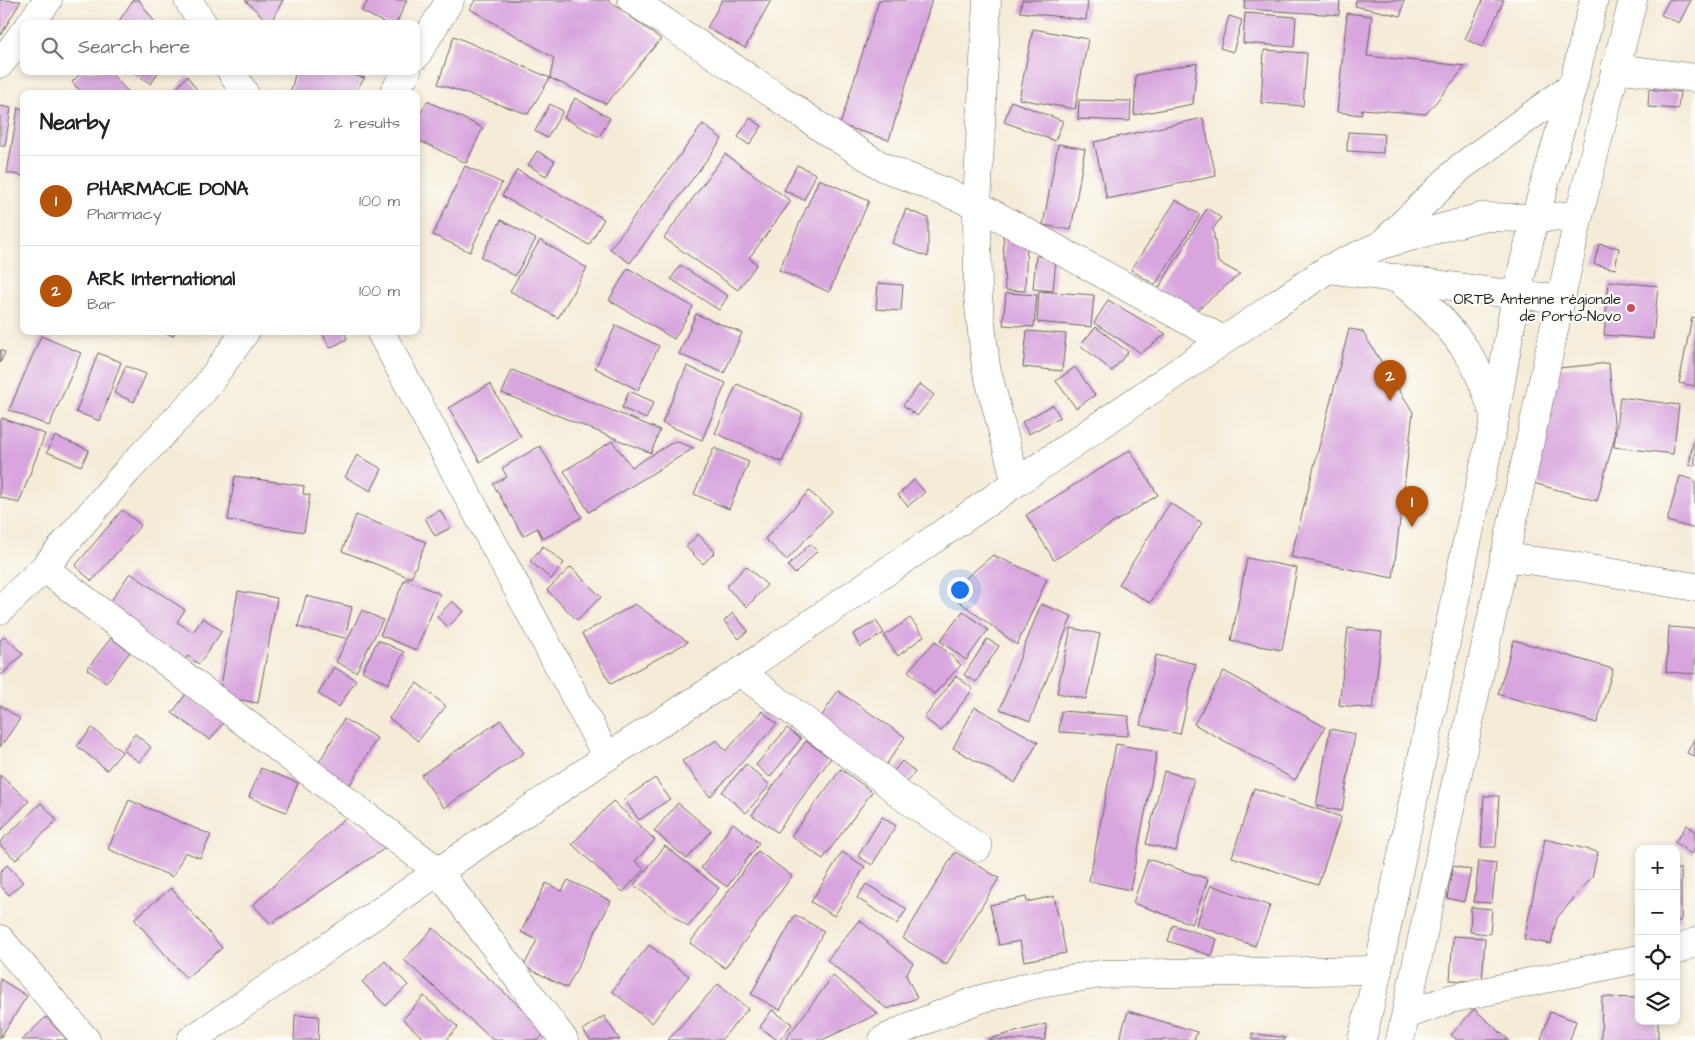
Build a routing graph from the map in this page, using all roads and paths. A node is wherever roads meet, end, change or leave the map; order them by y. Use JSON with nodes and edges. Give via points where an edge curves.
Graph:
{"nodes":[{"id":1,"x":48,"y":0,"type":"edge"},
{"id":2,"x":188,"y":0,"type":"edge"},
{"id":3,"x":450,"y":0,"type":"edge"},
{"id":4,"x":632,"y":0,"type":"edge"},
{"id":5,"x":987,"y":0,"type":"edge"},
{"id":6,"x":1594,"y":0,"type":"edge"},
{"id":7,"x":1633,"y":0,"type":"edge"},
{"id":8,"x":33,"y":20,"type":"edge"},
{"id":9,"x":200,"y":20,"type":"edge"},
{"id":10,"x":20,"y":37,"type":"edge"},
{"id":11,"x":420,"y":49,"type":"edge"},
{"id":12,"x":0,"y":64,"type":"edge"},
{"id":13,"x":1615,"y":68,"type":"junction"},
{"id":14,"x":233,"y":75,"type":"edge"},
{"id":15,"x":405,"y":75,"type":"edge"},
{"id":16,"x":1695,"y":78,"type":"edge"},
{"id":17,"x":1572,"y":85,"type":"junction"},
{"id":18,"x":243,"y":90,"type":"edge"},
{"id":19,"x":395,"y":90,"type":"edge"},
{"id":20,"x":977,"y":205,"type":"junction"},
{"id":21,"x":1580,"y":215,"type":"junction"},
{"id":22,"x":1535,"y":218,"type":"junction"},
{"id":23,"x":1382,"y":245,"type":"junction"},
{"id":24,"x":1328,"y":268,"type":"junction"},
{"id":25,"x":1397,"y":278,"type":"junction"},
{"id":26,"x":1516,"y":295,"type":"junction"},
{"id":27,"x":1562,"y":298,"type":"junction"},
{"id":28,"x":243,"y":335,"type":"edge"},
{"id":29,"x":382,"y":335,"type":"edge"},
{"id":30,"x":1223,"y":340,"type":"junction"},
{"id":31,"x":1496,"y":417,"type":"junction"},
{"id":32,"x":1016,"y":483,"type":"junction"},
{"id":33,"x":1504,"y":557,"type":"junction"},
{"id":34,"x":44,"y":568,"type":"junction"},
{"id":35,"x":1695,"y":587,"type":"edge"},
{"id":36,"x":0,"y":610,"type":"edge"},
{"id":37,"x":740,"y":672,"type":"junction"},
{"id":38,"x":608,"y":756,"type":"junction"},
{"id":39,"x":978,"y":847,"type":"dead end"},
{"id":40,"x":438,"y":871,"type":"junction"},
{"id":41,"x":0,"y":939,"type":"edge"},
{"id":42,"x":1635,"y":959,"type":"edge"},
{"id":43,"x":1378,"y":970,"type":"junction"},
{"id":44,"x":1403,"y":1027,"type":"edge"},
{"id":45,"x":86,"y":1040,"type":"edge"},
{"id":46,"x":191,"y":1040,"type":"edge"},
{"id":47,"x":564,"y":1040,"type":"edge"},
{"id":48,"x":883,"y":1040,"type":"edge"},
{"id":49,"x":1362,"y":1040,"type":"edge"}],
"edges":[{"from":1,"to":8,"type":"main road"},
{"from":2,"to":9,"type":"main road"},
{"from":3,"to":11,"type":"main road"},
{"from":4,"to":20,"type":"main road","via":[[883,166]]},
{"from":5,"to":20,"type":"main road"},
{"from":6,"to":17,"type":"main road"},
{"from":7,"to":13,"type":"main road"},
{"from":10,"to":12,"type":"main road"},
{"from":13,"to":16,"type":"main road"},
{"from":13,"to":21,"type":"main road"},
{"from":14,"to":18,"type":"main road"},
{"from":15,"to":19,"type":"main road"},
{"from":17,"to":22,"type":"main road"},
{"from":17,"to":23,"type":"main road","via":[[1460,167]]},
{"from":20,"to":30,"type":"main road"},
{"from":20,"to":32,"type":"main road","via":[[978,297],[986,367]]},
{"from":21,"to":22,"type":"main road"},
{"from":21,"to":27,"type":"main road"},
{"from":22,"to":23,"type":"main road","via":[[1481,217]]},
{"from":22,"to":26,"type":"main road"},
{"from":23,"to":24,"type":"main road"},
{"from":24,"to":25,"type":"main road"},
{"from":24,"to":30,"type":"main road"},
{"from":25,"to":26,"type":"main road"},
{"from":25,"to":31,"type":"main road","via":[[1452,331],[1472,361]]},
{"from":26,"to":27,"type":"main road"},
{"from":26,"to":31,"type":"main road"},
{"from":27,"to":33,"type":"main road"},
{"from":28,"to":34,"type":"main road","via":[[203,391],[128,470]]},
{"from":29,"to":38,"type":"main road"},
{"from":30,"to":32,"type":"main road"},
{"from":31,"to":43,"type":"main road"},
{"from":32,"to":37,"type":"main road"},
{"from":33,"to":35,"type":"main road"},
{"from":33,"to":44,"type":"main road"},
{"from":34,"to":36,"type":"main road"},
{"from":34,"to":40,"type":"main road"},
{"from":37,"to":38,"type":"main road"},
{"from":37,"to":39,"type":"main road","via":[[902,796]]},
{"from":38,"to":40,"type":"main road"},
{"from":40,"to":46,"type":"main road"},
{"from":40,"to":47,"type":"main road"},
{"from":41,"to":45,"type":"main road"},
{"from":42,"to":44,"type":"main road","via":[[1450,999]]},
{"from":43,"to":48,"type":"main road","via":[[1101,974],[1034,985],[976,1000]]},
{"from":43,"to":49,"type":"main road"}]}
